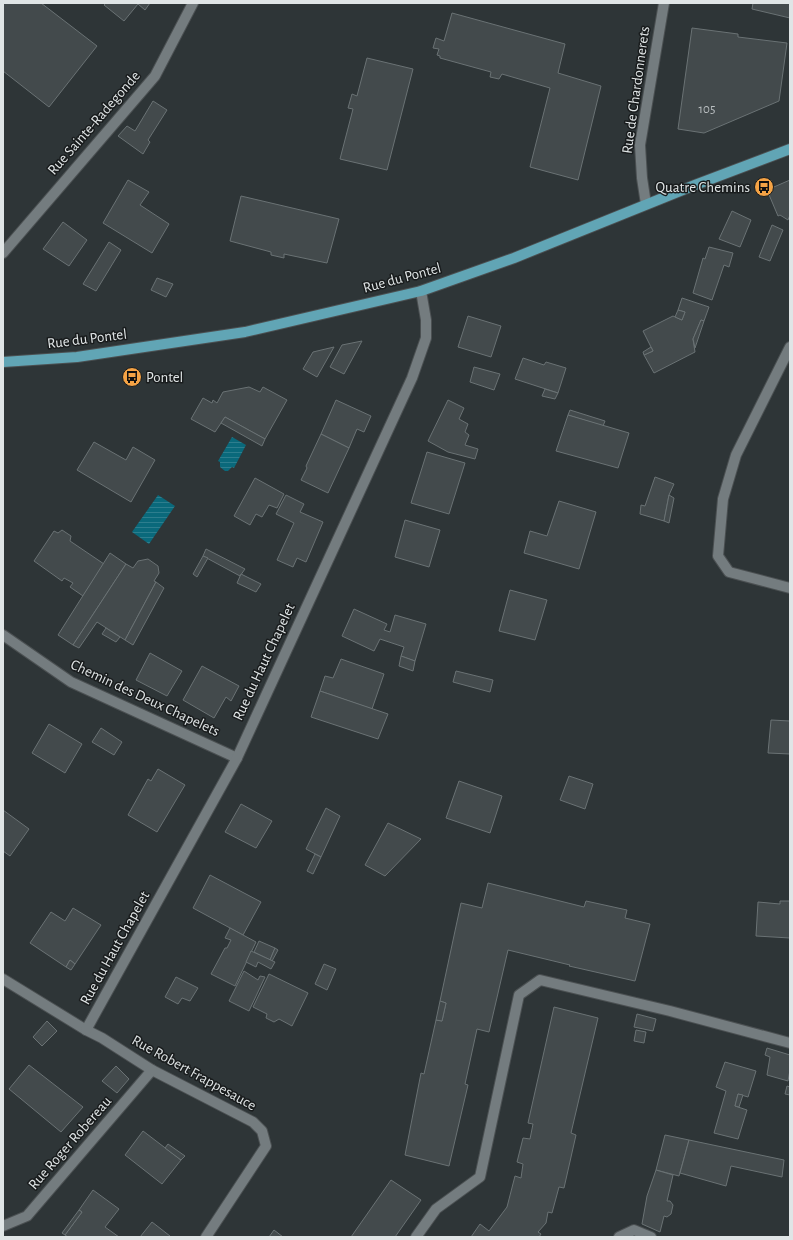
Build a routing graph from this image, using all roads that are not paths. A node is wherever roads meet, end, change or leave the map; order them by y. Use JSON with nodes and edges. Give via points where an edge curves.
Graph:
{"nodes":[{"id":1,"x":193,"y":3,"type":"edge"},
{"id":2,"x":664,"y":3,"type":"edge"},
{"id":3,"x":790,"y":149,"type":"edge"},
{"id":4,"x":646,"y":204,"type":"junction"},
{"id":5,"x":3,"y":253,"type":"edge"},
{"id":6,"x":421,"y":291,"type":"junction"},
{"id":7,"x":790,"y":347,"type":"edge"},
{"id":8,"x":3,"y":362,"type":"edge"},
{"id":9,"x":790,"y":588,"type":"edge"},
{"id":10,"x":3,"y":635,"type":"edge"},
{"id":11,"x":237,"y":758,"type":"junction"},
{"id":12,"x":3,"y":979,"type":"edge"},
{"id":13,"x":86,"y":1030,"type":"junction"},
{"id":14,"x":790,"y":1043,"type":"edge"},
{"id":15,"x":152,"y":1070,"type":"junction"},
{"id":16,"x":3,"y":1226,"type":"edge"},
{"id":17,"x":206,"y":1237,"type":"edge"},
{"id":18,"x":416,"y":1237,"type":"edge"},
{"id":19,"x":619,"y":1237,"type":"edge"},
{"id":20,"x":651,"y":1237,"type":"edge"}],
"edges":[{"from":1,"to":5,"type":"street","name":"Rue Sainte-Radegonde","via":[[155,76]]},
{"from":2,"to":4,"type":"street","name":"Rue de Chardonnerets","via":[[640,145]]},
{"from":3,"to":4,"type":"main road","name":"Rue du Pontel"},
{"from":4,"to":6,"type":"main road","name":"Rue du Pontel","via":[[514,258]]},
{"from":6,"to":8,"type":"main road","name":"Rue du Pontel","via":[[245,332],[77,357]]},
{"from":6,"to":11,"type":"street","name":"Rue du Haut Chapelet","via":[[426,338],[412,378]]},
{"from":7,"to":9,"type":"street","via":[[736,455],[723,499],[718,556],[729,572]]},
{"from":10,"to":11,"type":"street","name":"Chemin des Deux Chapelets","via":[[71,682]]},
{"from":11,"to":13,"type":"street","name":"Rue du Haut Chapelet"},
{"from":12,"to":13,"type":"street","name":"Rue Robert Frappesauce"},
{"from":13,"to":15,"type":"street","name":"Rue Robert Frappesauce"},
{"from":14,"to":18,"type":"street","via":[[540,980],[519,995],[480,1178],[436,1209]]},
{"from":15,"to":16,"type":"street","name":"Rue Roger Robereau","via":[[27,1216]]},
{"from":15,"to":17,"type":"street","name":"Rue Robert Frappesauce","via":[[253,1122],[262,1131],[266,1146]]},
{"from":19,"to":20,"type":"street","via":[[634,1230]]}]}
